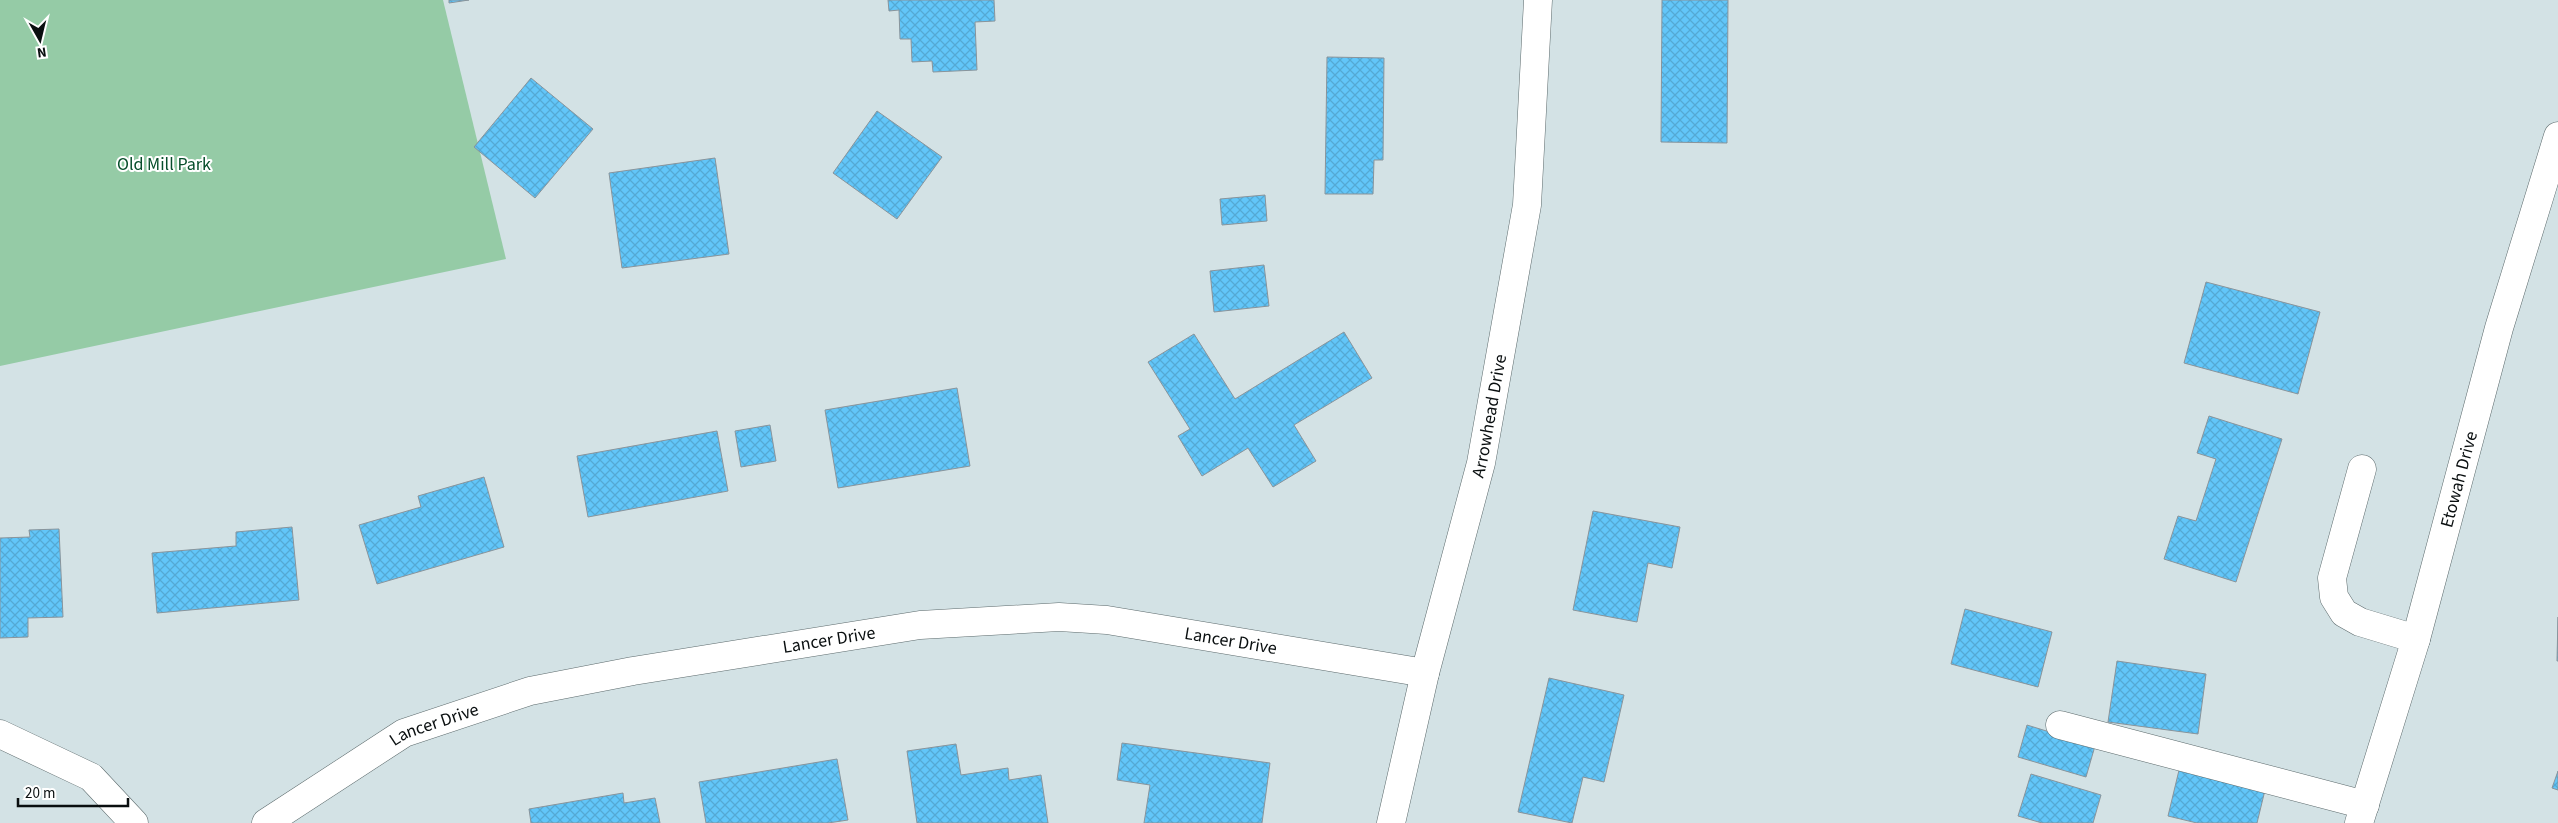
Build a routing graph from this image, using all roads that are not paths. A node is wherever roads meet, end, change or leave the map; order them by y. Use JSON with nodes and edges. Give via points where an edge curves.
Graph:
{"nodes":[{"id":1,"x":1538,"y":0,"type":"edge"},
{"id":2,"x":2558,"y":136,"type":"edge"},
{"id":3,"x":2362,"y":469,"type":"dead end"},
{"id":4,"x":2416,"y":639,"type":"junction"},
{"id":5,"x":1425,"y":673,"type":"junction"},
{"id":6,"x":2060,"y":725,"type":"dead end"},
{"id":7,"x":0,"y":734,"type":"edge"},
{"id":8,"x":2362,"y":814,"type":"edge"},
{"id":9,"x":134,"y":823,"type":"edge"},
{"id":10,"x":266,"y":823,"type":"edge"},
{"id":11,"x":1391,"y":823,"type":"edge"}],
"edges":[{"from":1,"to":5,"type":"street","name":"Arrowhead Drive","via":[[1527,205],[1481,463]]},
{"from":2,"to":4,"type":"street","name":"Etowah Drive","via":[[2499,328]]},
{"from":3,"to":4,"type":"street","via":[[2332,578],[2334,597],[2344,612],[2360,622]]},
{"from":4,"to":8,"type":"street","name":"Etowah Drive"},
{"from":5,"to":10,"type":"street","name":"Lancer Drive","via":[[1108,620],[1059,617],[920,625],[633,671],[530,691],[404,734]]},
{"from":5,"to":11,"type":"street","name":"Arrowhead Drive"},
{"from":6,"to":8,"type":"street"},
{"from":7,"to":9,"type":"street","via":[[91,777]]}]}
